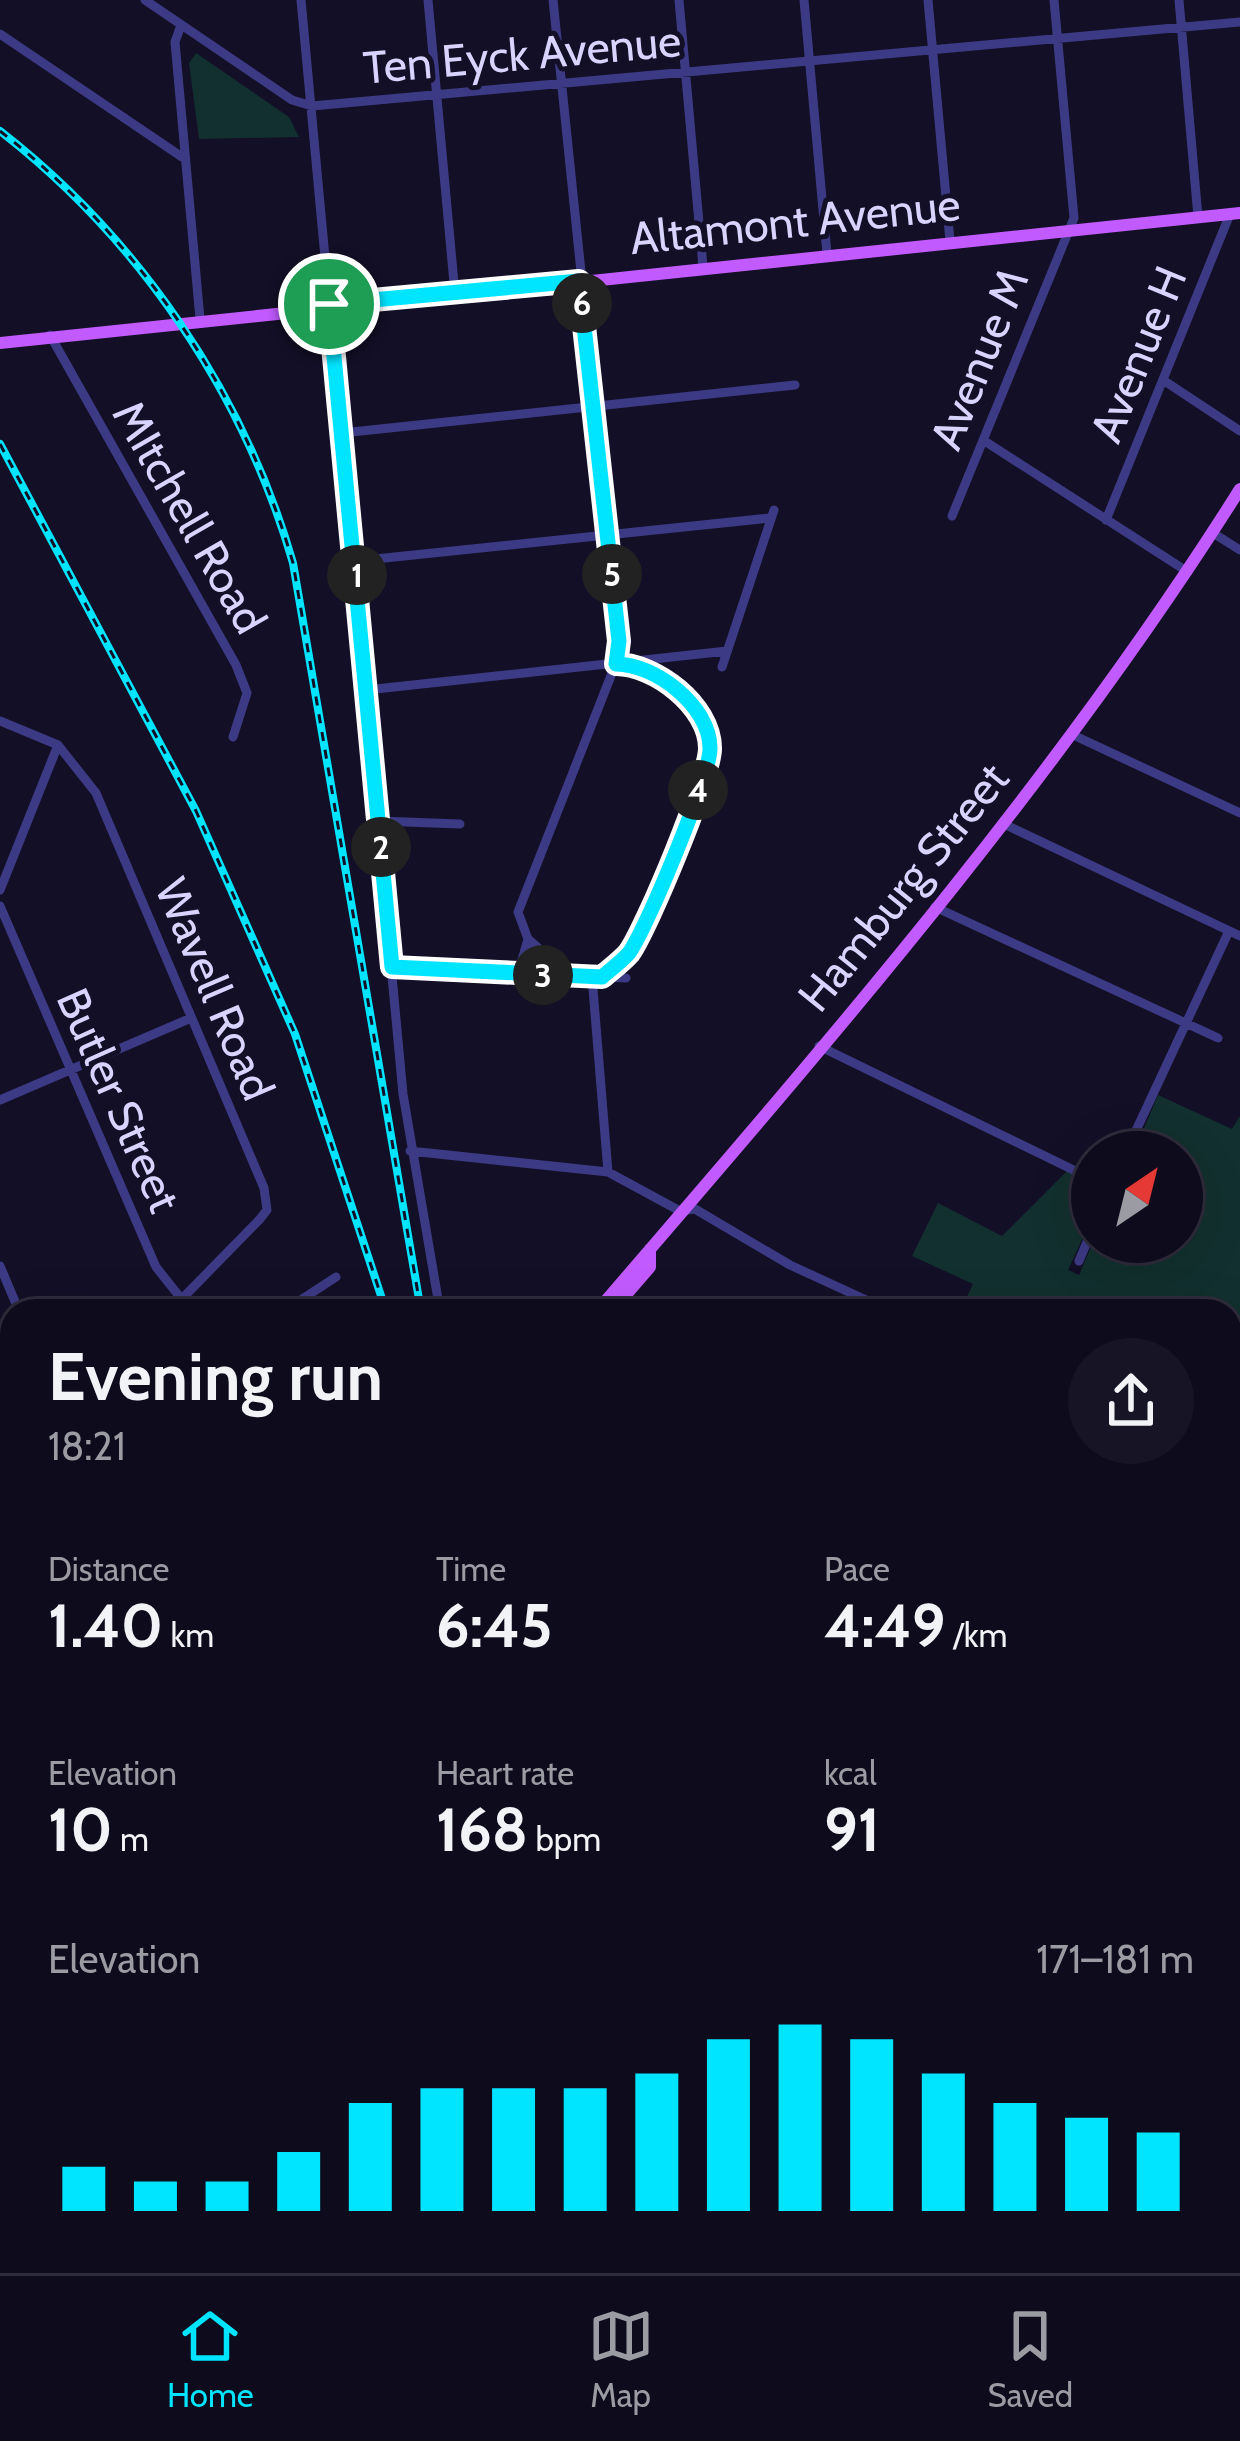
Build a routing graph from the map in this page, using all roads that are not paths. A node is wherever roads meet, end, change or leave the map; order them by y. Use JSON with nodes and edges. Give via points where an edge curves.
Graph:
{"nodes":[{"id":1,"x":145,"y":0,"type":"edge"},
{"id":2,"x":301,"y":0,"type":"edge"},
{"id":3,"x":428,"y":0,"type":"edge"},
{"id":4,"x":553,"y":0,"type":"edge"},
{"id":5,"x":679,"y":0,"type":"edge"},
{"id":6,"x":804,"y":0,"type":"edge"},
{"id":7,"x":928,"y":0,"type":"edge"},
{"id":8,"x":1054,"y":0,"type":"edge"},
{"id":9,"x":1180,"y":0,"type":"edge"},
{"id":10,"x":1240,"y":22,"type":"edge"},
{"id":11,"x":181,"y":25,"type":"junction"},
{"id":12,"x":1182,"y":27,"type":"junction"},
{"id":13,"x":0,"y":34,"type":"edge"},
{"id":14,"x":1057,"y":38,"type":"junction"},
{"id":15,"x":933,"y":50,"type":"junction"},
{"id":16,"x":810,"y":64,"type":"junction"},
{"id":17,"x":687,"y":72,"type":"junction"},
{"id":18,"x":561,"y":82,"type":"junction"},
{"id":19,"x":437,"y":94,"type":"junction"},
{"id":20,"x":312,"y":106,"type":"junction"},
{"id":21,"x":182,"y":157,"type":"junction"},
{"id":22,"x":1235,"y":213,"type":"edge"},
{"id":23,"x":1198,"y":217,"type":"junction"},
{"id":24,"x":1071,"y":228,"type":"junction"},
{"id":25,"x":950,"y":241,"type":"junction"},
{"id":26,"x":827,"y":254,"type":"junction"},
{"id":27,"x":703,"y":267,"type":"junction"},
{"id":28,"x":579,"y":281,"type":"junction"},
{"id":29,"x":455,"y":294,"type":"junction"},
{"id":30,"x":329,"y":304,"type":"junction"},
{"id":31,"x":200,"y":319,"type":"junction"},
{"id":32,"x":50,"y":335,"type":"junction"},
{"id":33,"x":0,"y":343,"type":"edge"},
{"id":34,"x":1163,"y":380,"type":"junction"},
{"id":35,"x":795,"y":385,"type":"dead end"},
{"id":36,"x":592,"y":407,"type":"junction"},
{"id":37,"x":1240,"y":431,"type":"edge"},
{"id":38,"x":342,"y":433,"type":"junction"},
{"id":39,"x":983,"y":440,"type":"junction"},
{"id":40,"x":1240,"y":489,"type":"edge"},
{"id":41,"x":952,"y":516,"type":"dead end"},
{"id":42,"x":1106,"y":520,"type":"junction"},
{"id":43,"x":1213,"y":533,"type":"junction"},
{"id":44,"x":608,"y":534,"type":"junction"},
{"id":45,"x":1240,"y":550,"type":"edge"},
{"id":46,"x":356,"y":561,"type":"junction"},
{"id":47,"x":1188,"y":572,"type":"junction"},
{"id":48,"x":727,"y":651,"type":"junction"},
{"id":49,"x":622,"y":664,"type":"junction"},
{"id":50,"x":722,"y":667,"type":"dead end"},
{"id":51,"x":366,"y":691,"type":"junction"},
{"id":52,"x":0,"y":721,"type":"edge"},
{"id":53,"x":1071,"y":734,"type":"junction"},
{"id":54,"x":233,"y":737,"type":"dead end"},
{"id":55,"x":58,"y":745,"type":"junction"},
{"id":56,"x":1240,"y":813,"type":"edge"},
{"id":57,"x":378,"y":821,"type":"junction"},
{"id":58,"x":460,"y":824,"type":"dead end"},
{"id":59,"x":1004,"y":824,"type":"junction"},
{"id":60,"x":0,"y":886,"type":"edge"},
{"id":61,"x":0,"y":906,"type":"edge"},
{"id":62,"x":934,"y":907,"type":"junction"},
{"id":63,"x":1234,"y":933,"type":"edge"},
{"id":64,"x":528,"y":939,"type":"junction"},
{"id":65,"x":392,"y":967,"type":"junction"},
{"id":66,"x":518,"y":974,"type":"junction"},
{"id":67,"x":570,"y":976,"type":"junction"},
{"id":68,"x":597,"y":977,"type":"junction"},
{"id":69,"x":626,"y":978,"type":"dead end"},
{"id":70,"x":191,"y":1018,"type":"junction"},
{"id":71,"x":1182,"y":1026,"type":"junction"},
{"id":72,"x":1218,"y":1038,"type":"dead end"},
{"id":73,"x":819,"y":1046,"type":"junction"},
{"id":74,"x":69,"y":1072,"type":"junction"},
{"id":75,"x":0,"y":1100,"type":"edge"},
{"id":76,"x":1135,"y":1131,"type":"edge"},
{"id":77,"x":410,"y":1151,"type":"junction"},
{"id":78,"x":1071,"y":1169,"type":"edge"},
{"id":79,"x":608,"y":1172,"type":"junction"},
{"id":80,"x":680,"y":1210,"type":"junction"},
{"id":81,"x":650,"y":1249,"type":"junction"},
{"id":82,"x":0,"y":1266,"type":"edge"},
{"id":83,"x":335,"y":1277,"type":"dead end"},
{"id":84,"x":14,"y":1299,"type":"edge"},
{"id":85,"x":170,"y":1299,"type":"edge"},
{"id":86,"x":182,"y":1299,"type":"edge"},
{"id":87,"x":302,"y":1299,"type":"edge"},
{"id":88,"x":438,"y":1299,"type":"edge"},
{"id":89,"x":607,"y":1299,"type":"edge"},
{"id":90,"x":622,"y":1299,"type":"edge"},
{"id":91,"x":864,"y":1299,"type":"edge"}],
"edges":[{"from":1,"to":11,"type":"street"},
{"from":2,"to":20,"type":"street"},
{"from":3,"to":19,"type":"street"},
{"from":4,"to":18,"type":"street"},
{"from":5,"to":17,"type":"street"},
{"from":6,"to":16,"type":"street"},
{"from":7,"to":15,"type":"street"},
{"from":8,"to":14,"type":"street"},
{"from":9,"to":12,"type":"street"},
{"from":10,"to":12,"type":"street","name":"Ten Eyck Avenue"},
{"from":11,"to":20,"type":"street"},
{"from":11,"to":21,"type":"street","via":[[175,42]]},
{"from":12,"to":14,"type":"street","name":"Ten Eyck Avenue"},
{"from":12,"to":23,"type":"street"},
{"from":13,"to":21,"type":"street"},
{"from":14,"to":15,"type":"street","name":"Ten Eyck Avenue"},
{"from":14,"to":24,"type":"street"},
{"from":15,"to":16,"type":"street","name":"Ten Eyck Avenue"},
{"from":15,"to":25,"type":"street"},
{"from":16,"to":17,"type":"street","name":"Ten Eyck Avenue"},
{"from":16,"to":26,"type":"street"},
{"from":17,"to":18,"type":"street","name":"Ten Eyck Avenue"},
{"from":17,"to":27,"type":"street"},
{"from":18,"to":19,"type":"street","name":"Ten Eyck Avenue"},
{"from":18,"to":28,"type":"street"},
{"from":19,"to":20,"type":"street","name":"Ten Eyck Avenue"},
{"from":19,"to":29,"type":"street"},
{"from":20,"to":30,"type":"street"},
{"from":21,"to":31,"type":"street"},
{"from":22,"to":23,"type":"main road","name":"Altamont Avenue"},
{"from":22,"to":34,"type":"street","name":"Avenue H"},
{"from":23,"to":24,"type":"main road","name":"Altamont Avenue"},
{"from":24,"to":25,"type":"main road","name":"Altamont Avenue"},
{"from":24,"to":39,"type":"street","name":"Avenue M"},
{"from":25,"to":26,"type":"main road","name":"Altamont Avenue"},
{"from":26,"to":27,"type":"main road","name":"Altamont Avenue"},
{"from":27,"to":28,"type":"main road","name":"Altamont Avenue"},
{"from":28,"to":29,"type":"main road","name":"Altamont Avenue"},
{"from":28,"to":36,"type":"street"},
{"from":29,"to":30,"type":"main road","name":"Altamont Avenue"},
{"from":30,"to":31,"type":"main road","name":"Altamont Avenue"},
{"from":30,"to":38,"type":"street"},
{"from":31,"to":32,"type":"main road","name":"Altamont Avenue"},
{"from":32,"to":33,"type":"main road","name":"Altamont Avenue"},
{"from":32,"to":54,"type":"street","name":"MItchell Road","via":[[236,665],[247,693]]},
{"from":34,"to":37,"type":"street"},
{"from":34,"to":42,"type":"street","name":"Avenue H"},
{"from":35,"to":36,"type":"street"},
{"from":36,"to":38,"type":"street"},
{"from":36,"to":44,"type":"street"},
{"from":38,"to":46,"type":"street"},
{"from":39,"to":41,"type":"street","name":"Avenue M"},
{"from":39,"to":42,"type":"street"},
{"from":40,"to":43,"type":"main road","name":"Hamburg Street"},
{"from":42,"to":47,"type":"street"},
{"from":43,"to":45,"type":"street"},
{"from":43,"to":47,"type":"main road","name":"Hamburg Street"},
{"from":44,"to":46,"type":"street"},
{"from":44,"to":48,"type":"street","via":[[772,514]]},
{"from":44,"to":49,"type":"street"},
{"from":46,"to":51,"type":"street"},
{"from":47,"to":53,"type":"main road","name":"Hamburg Street"},
{"from":48,"to":49,"type":"street"},
{"from":48,"to":50,"type":"street"},
{"from":49,"to":51,"type":"street"},
{"from":49,"to":64,"type":"street","via":[[524,888],[518,913]]},
{"from":49,"to":68,"type":"street","via":[[686,695],[711,751],[645,923],[628,953]]},
{"from":51,"to":57,"type":"street"},
{"from":52,"to":55,"type":"street","name":"Wavell Road"},
{"from":53,"to":56,"type":"street"},
{"from":53,"to":59,"type":"main road","name":"Hamburg Street"},
{"from":55,"to":60,"type":"street"},
{"from":55,"to":70,"type":"street","name":"Wavell Road","via":[[96,793]]},
{"from":57,"to":58,"type":"street"},
{"from":57,"to":65,"type":"street"},
{"from":59,"to":62,"type":"main road","name":"Hamburg Street"},
{"from":59,"to":63,"type":"street"},
{"from":61,"to":74,"type":"street","name":"Butler Street"},
{"from":62,"to":71,"type":"street"},
{"from":62,"to":73,"type":"main road","name":"Hamburg Street"},
{"from":63,"to":71,"type":"street"},
{"from":64,"to":66,"type":"street"},
{"from":64,"to":67,"type":"street"},
{"from":65,"to":66,"type":"street"},
{"from":65,"to":77,"type":"street"},
{"from":66,"to":67,"type":"street"},
{"from":67,"to":68,"type":"street"},
{"from":68,"to":69,"type":"street"},
{"from":68,"to":79,"type":"street"},
{"from":70,"to":74,"type":"street"},
{"from":70,"to":86,"type":"street","name":"Wavell Road","via":[[268,1200],[260,1219]]},
{"from":71,"to":72,"type":"street"},
{"from":71,"to":76,"type":"street"},
{"from":73,"to":78,"type":"street"},
{"from":73,"to":80,"type":"main road","name":"Hamburg Street"},
{"from":74,"to":75,"type":"street"},
{"from":74,"to":85,"type":"street","name":"Butler Street"},
{"from":77,"to":79,"type":"street"},
{"from":77,"to":88,"type":"street"},
{"from":79,"to":80,"type":"street"},
{"from":80,"to":81,"type":"main road","name":"Hamburg Street"},
{"from":80,"to":91,"type":"street","via":[[695,1209]]},
{"from":81,"to":89,"type":"main road","name":"Hamburg Street"},
{"from":81,"to":90,"type":"main road","via":[[650,1267]]},
{"from":82,"to":84,"type":"street"},
{"from":83,"to":87,"type":"street"}]}
